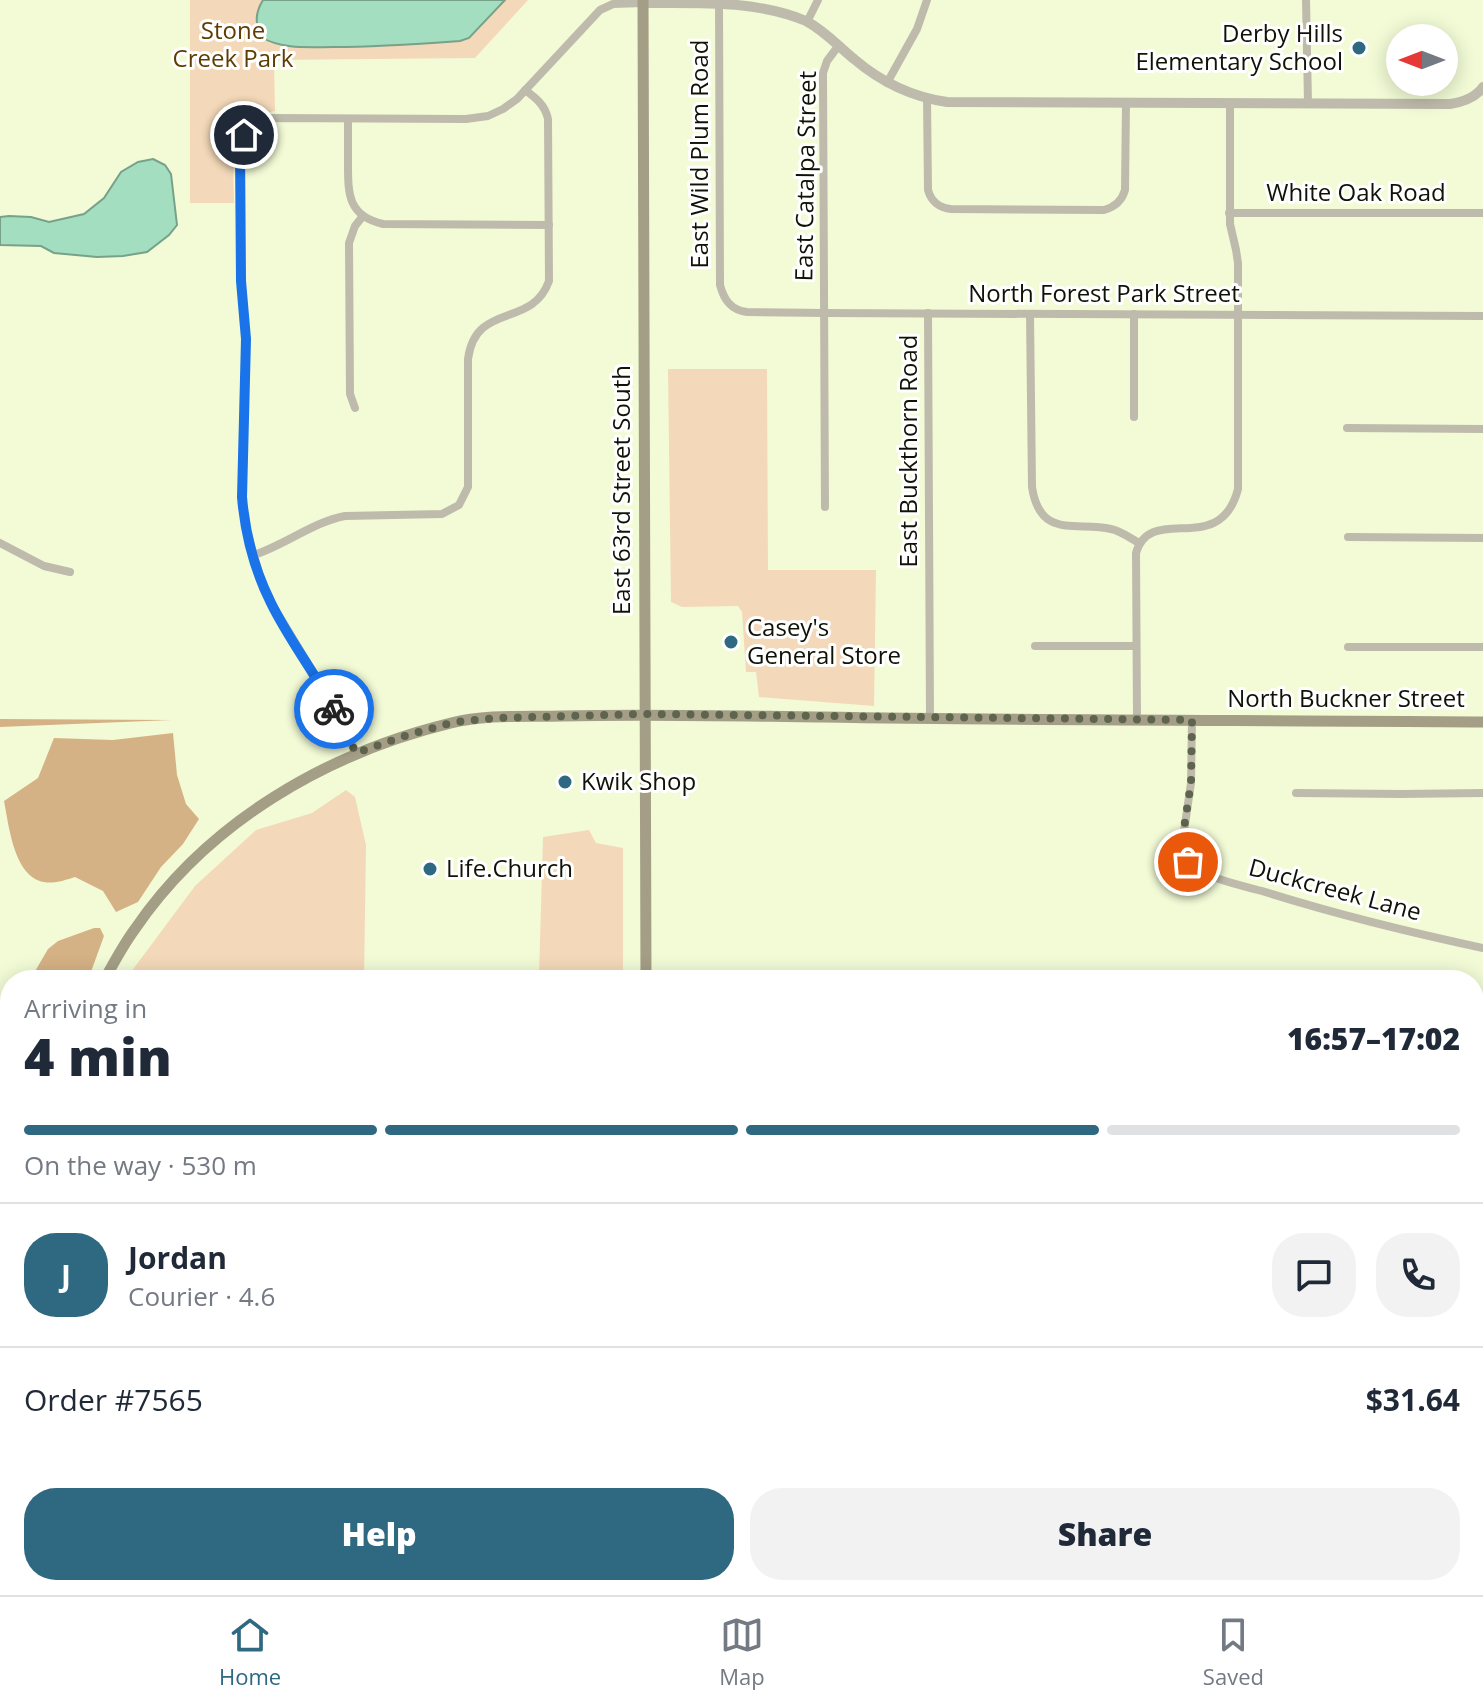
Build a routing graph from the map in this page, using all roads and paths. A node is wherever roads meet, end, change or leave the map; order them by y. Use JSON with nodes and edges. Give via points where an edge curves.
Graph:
{"nodes":[{"id":1,"x":818,"y":0,"type":"edge"},
{"id":2,"x":927,"y":0,"type":"edge"},
{"id":3,"x":1306,"y":0,"type":"edge"},
{"id":4,"x":643,"y":2,"type":"edge"},
{"id":5,"x":719,"y":2,"type":"edge"},
{"id":6,"x":807,"y":22,"type":"junction"},
{"id":7,"x":839,"y":45,"type":"junction"},
{"id":8,"x":887,"y":83,"type":"junction"},
{"id":9,"x":525,"y":90,"type":"junction"},
{"id":10,"x":1482,"y":92,"type":"edge"},
{"id":11,"x":927,"y":98,"type":"junction"},
{"id":12,"x":1126,"y":103,"type":"junction"},
{"id":13,"x":1230,"y":103,"type":"junction"},
{"id":14,"x":1308,"y":103,"type":"junction"},
{"id":15,"x":348,"y":119,"type":"junction"},
{"id":16,"x":1229,"y":213,"type":"junction"},
{"id":17,"x":1483,"y":213,"type":"edge"},
{"id":18,"x":363,"y":216,"type":"junction"},
{"id":19,"x":549,"y":225,"type":"junction"},
{"id":20,"x":727,"y":303,"type":"joint"},
{"id":21,"x":824,"y":313,"type":"junction"},
{"id":22,"x":928,"y":313,"type":"junction"},
{"id":23,"x":1030,"y":314,"type":"junction"},
{"id":24,"x":1134,"y":314,"type":"junction"},
{"id":25,"x":1238,"y":315,"type":"junction"},
{"id":26,"x":1483,"y":316,"type":"edge"},
{"id":27,"x":355,"y":408,"type":"dead end"},
{"id":28,"x":1134,"y":417,"type":"dead end"},
{"id":29,"x":1347,"y":428,"type":"dead end"},
{"id":30,"x":1483,"y":429,"type":"edge"},
{"id":31,"x":825,"y":507,"type":"dead end"},
{"id":32,"x":1348,"y":537,"type":"dead end"},
{"id":33,"x":1483,"y":538,"type":"edge"},
{"id":34,"x":0,"y":543,"type":"edge"},
{"id":35,"x":1139,"y":543,"type":"junction"},
{"id":36,"x":254,"y":555,"type":"junction"},
{"id":37,"x":70,"y":572,"type":"dead end"},
{"id":38,"x":1035,"y":646,"type":"dead end"},
{"id":39,"x":1136,"y":646,"type":"junction"},
{"id":40,"x":1348,"y":647,"type":"dead end"},
{"id":41,"x":1483,"y":647,"type":"edge"},
{"id":42,"x":638,"y":714,"type":"junction"},
{"id":43,"x":930,"y":718,"type":"junction"},
{"id":44,"x":1137,"y":719,"type":"junction"},
{"id":45,"x":1192,"y":720,"type":"junction"},
{"id":46,"x":1483,"y":722,"type":"edge"},
{"id":47,"x":356,"y":753,"type":"junction"},
{"id":48,"x":1296,"y":793,"type":"dead end"},
{"id":49,"x":1483,"y":793,"type":"edge"},
{"id":50,"x":1483,"y":948,"type":"edge"},
{"id":51,"x":110,"y":970,"type":"edge"},
{"id":52,"x":646,"y":970,"type":"edge"}],
"edges":[{"from":1,"to":6,"type":"street"},
{"from":2,"to":8,"type":"street"},
{"from":3,"to":14,"type":"street"},
{"from":4,"to":5,"type":"street"},
{"from":4,"to":9,"type":"street","via":[[600,10]]},
{"from":4,"to":42,"type":"main road","name":"East 63rd Street South"},
{"from":5,"to":6,"type":"street","via":[[776,9]]},
{"from":5,"to":20,"type":"street","name":"East Wild Plum Road","via":[[720,285]]},
{"from":6,"to":7,"type":"street"},
{"from":7,"to":8,"type":"street"},
{"from":7,"to":21,"type":"street","name":"East Catalpa Street","via":[[823,73]]},
{"from":8,"to":11,"type":"street"},
{"from":9,"to":15,"type":"street","via":[[488,116]]},
{"from":9,"to":19,"type":"street","via":[[548,119]]},
{"from":10,"to":14,"type":"street","via":[[1450,104]]},
{"from":11,"to":12,"type":"street"},
{"from":11,"to":12,"type":"street","via":[[928,190],[937,204],[951,209],[1114,206],[1125,190]]},
{"from":12,"to":13,"type":"street"},
{"from":13,"to":14,"type":"street"},
{"from":13,"to":16,"type":"street"},
{"from":15,"to":18,"type":"street","via":[[349,196]]},
{"from":15,"to":36,"type":"street","via":[[272,118],[248,129],[240,149],[246,339],[242,497]]},
{"from":16,"to":17,"type":"street","name":"White Oak Road"},
{"from":16,"to":25,"type":"street","via":[[1238,263]]},
{"from":18,"to":19,"type":"street","via":[[383,224]]},
{"from":18,"to":27,"type":"street","via":[[349,243],[350,394]]},
{"from":19,"to":36,"type":"street","via":[[546,289],[531,306],[482,327],[470,347],[468,483],[462,502],[442,514],[335,518]]},
{"from":20,"to":21,"type":"street","name":"North Forest Park Street","via":[[742,312]]},
{"from":21,"to":22,"type":"street","name":"North Forest Park Street"},
{"from":21,"to":31,"type":"street","name":"East Catalpa Street"},
{"from":22,"to":23,"type":"street","name":"North Forest Park Street"},
{"from":22,"to":43,"type":"street","name":"East Buckthorn Road"},
{"from":23,"to":24,"type":"street","name":"North Forest Park Street"},
{"from":23,"to":35,"type":"street","via":[[1032,487],[1038,507],[1065,527],[1112,529]]},
{"from":24,"to":25,"type":"street","name":"North Forest Park Street"},
{"from":24,"to":28,"type":"street"},
{"from":25,"to":26,"type":"street","name":"North Forest Park Street"},
{"from":25,"to":35,"type":"street","via":[[1235,500],[1213,524],[1160,529]]},
{"from":29,"to":30,"type":"street"},
{"from":32,"to":33,"type":"street"},
{"from":34,"to":37,"type":"street","via":[[44,566]]},
{"from":35,"to":39,"type":"street"},
{"from":36,"to":47,"type":"street","via":[[272,604]]},
{"from":38,"to":39,"type":"street"},
{"from":39,"to":44,"type":"street"},
{"from":40,"to":41,"type":"street"},
{"from":42,"to":43,"type":"main road","name":"North Buckner Street"},
{"from":42,"to":47,"type":"main road","name":"North Buckner Street","via":[[454,722]]},
{"from":42,"to":52,"type":"main road","name":"East 63rd Street South"},
{"from":43,"to":44,"type":"main road","name":"North Buckner Street"},
{"from":44,"to":45,"type":"main road","name":"North Buckner Street"},
{"from":45,"to":46,"type":"main road","name":"North Buckner Street"},
{"from":45,"to":50,"type":"street","name":"Duckcreek Lane","via":[[1191,783],[1182,841],[1193,866],[1338,914]]},
{"from":47,"to":51,"type":"main road","name":"North Buckner Street","via":[[280,792],[200,854],[135,928]]},
{"from":48,"to":49,"type":"street"}]}
